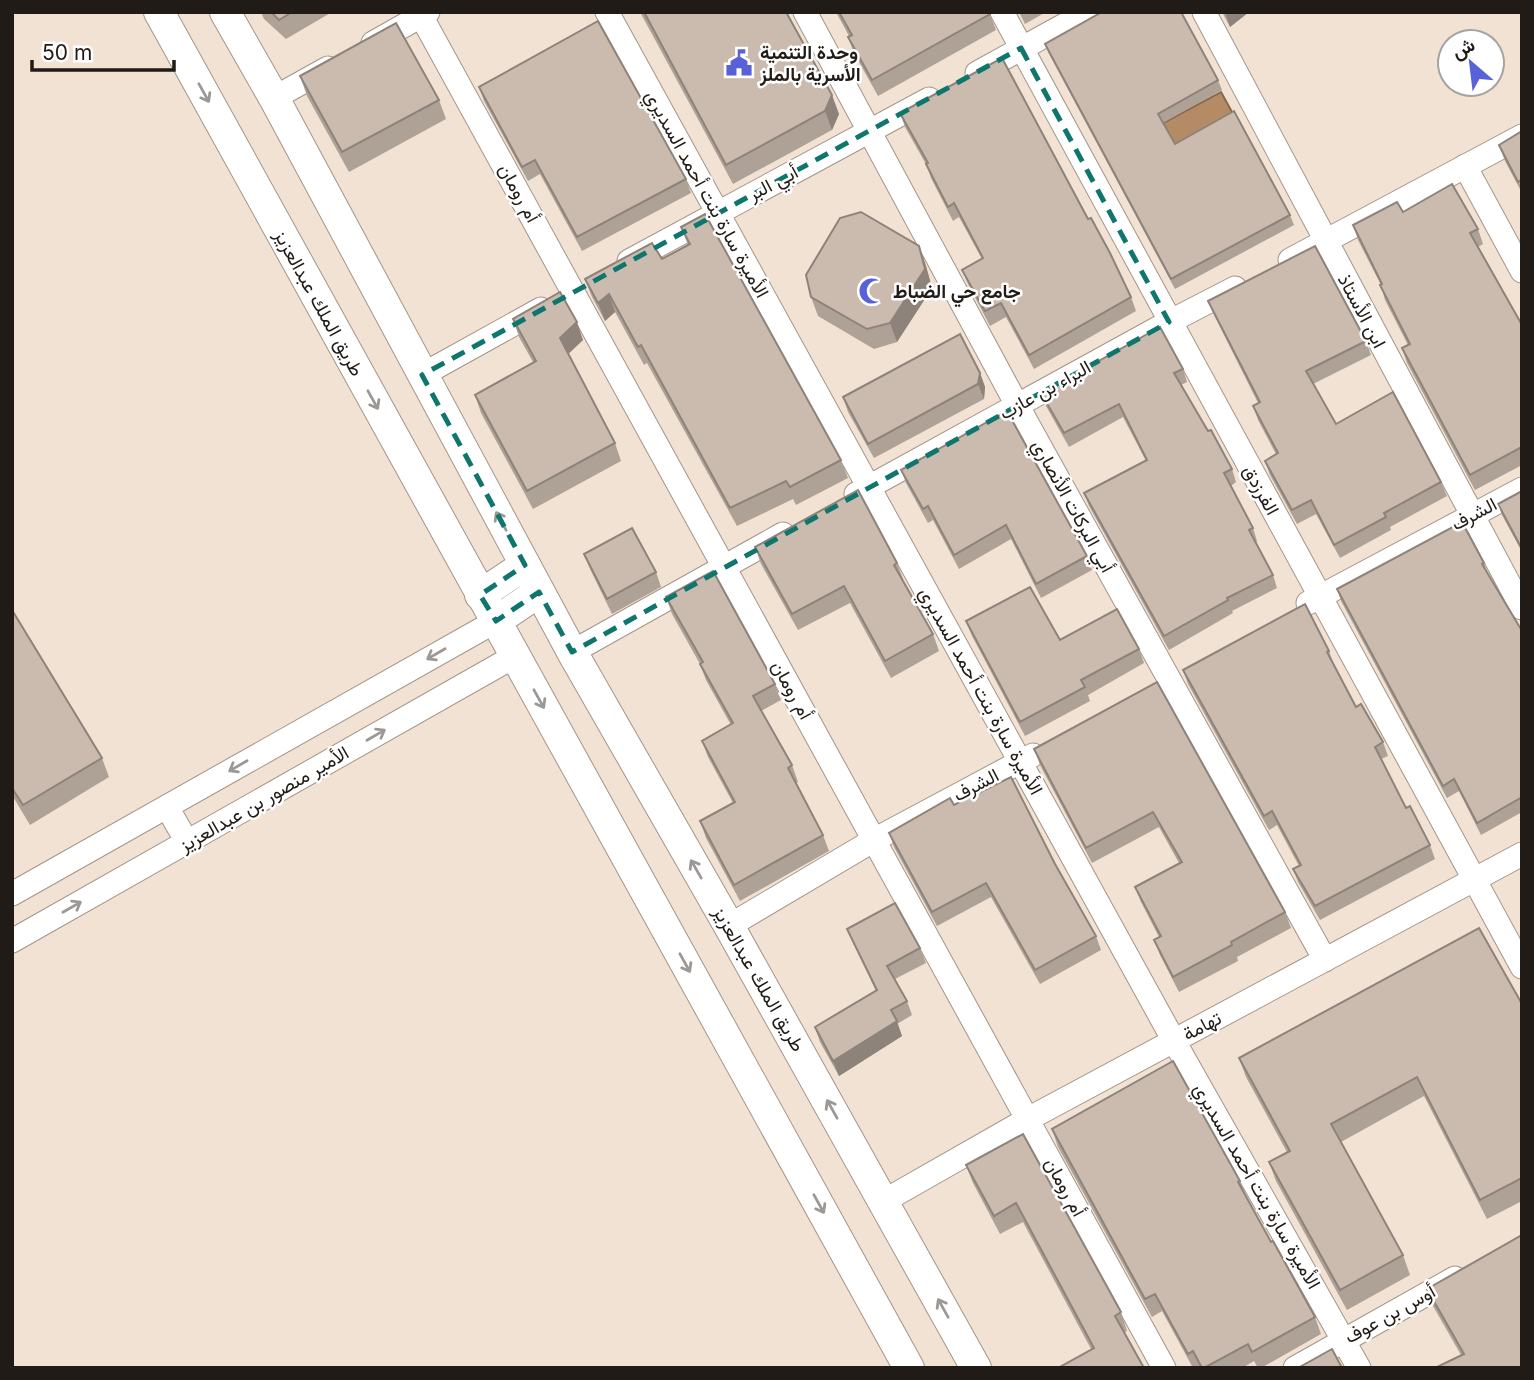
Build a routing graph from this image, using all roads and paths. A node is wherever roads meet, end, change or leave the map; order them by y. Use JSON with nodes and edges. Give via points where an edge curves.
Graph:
{"nodes":[{"id":1,"x":159,"y":12,"type":"edge"},
{"id":2,"x":225,"y":12,"type":"edge"},
{"id":3,"x":607,"y":12,"type":"edge"},
{"id":4,"x":805,"y":12,"type":"edge"},
{"id":5,"x":1002,"y":12,"type":"edge"},
{"id":6,"x":1088,"y":12,"type":"edge"},
{"id":7,"x":1204,"y":12,"type":"edge"},
{"id":8,"x":423,"y":14,"type":"edge"},
{"id":9,"x":1021,"y":48,"type":"junction"},
{"id":10,"x":274,"y":98,"type":"junction"},
{"id":11,"x":871,"y":131,"type":"junction"},
{"id":12,"x":1522,"y":136,"type":"edge"},
{"id":13,"x":1465,"y":166,"type":"junction"},
{"id":14,"x":718,"y":213,"type":"junction"},
{"id":15,"x":1325,"y":242,"type":"junction"},
{"id":16,"x":1522,"y":271,"type":"edge"},
{"id":17,"x":573,"y":291,"type":"junction"},
{"id":18,"x":1169,"y":321,"type":"junction"},
{"id":19,"x":422,"y":375,"type":"junction"},
{"id":20,"x":1017,"y":405,"type":"junction"},
{"id":21,"x":868,"y":487,"type":"junction"},
{"id":22,"x":1522,"y":489,"type":"edge"},
{"id":23,"x":832,"y":507,"type":"edge"},
{"id":24,"x":1472,"y":516,"type":"junction"},
{"id":25,"x":796,"y":527,"type":"edge"},
{"id":26,"x":525,"y":565,"type":"junction"},
{"id":27,"x":724,"y":567,"type":"junction"},
{"id":28,"x":539,"y":592,"type":"junction"},
{"id":29,"x":480,"y":594,"type":"junction"},
{"id":30,"x":1319,"y":597,"type":"junction"},
{"id":31,"x":1522,"y":608,"type":"edge"},
{"id":32,"x":1284,"y":616,"type":"edge"},
{"id":33,"x":496,"y":621,"type":"junction"},
{"id":34,"x":572,"y":652,"type":"junction"},
{"id":35,"x":515,"y":656,"type":"junction"},
{"id":36,"x":1192,"y":667,"type":"edge"},
{"id":37,"x":1168,"y":679,"type":"junction"},
{"id":38,"x":1146,"y":692,"type":"edge"},
{"id":39,"x":1054,"y":743,"type":"edge"},
{"id":40,"x":1020,"y":762,"type":"junction"},
{"id":41,"x":167,"y":807,"type":"junction"},
{"id":42,"x":874,"y":840,"type":"junction"},
{"id":43,"x":187,"y":842,"type":"junction"},
{"id":44,"x":1522,"y":854,"type":"edge"},
{"id":45,"x":1475,"y":879,"type":"junction"},
{"id":46,"x":12,"y":894,"type":"edge"},
{"id":47,"x":729,"y":926,"type":"junction"},
{"id":48,"x":12,"y":941,"type":"edge"},
{"id":49,"x":1325,"y":960,"type":"junction"},
{"id":50,"x":1522,"y":967,"type":"edge"},
{"id":51,"x":1174,"y":1041,"type":"junction"},
{"id":52,"x":1028,"y":1119,"type":"junction"},
{"id":53,"x":884,"y":1201,"type":"junction"},
{"id":54,"x":1474,"y":1267,"type":"edge"},
{"id":55,"x":1344,"y":1340,"type":"junction"},
{"id":56,"x":909,"y":1368,"type":"edge"},
{"id":57,"x":976,"y":1368,"type":"edge"},
{"id":58,"x":1164,"y":1368,"type":"edge"},
{"id":59,"x":1295,"y":1368,"type":"edge"},
{"id":60,"x":1359,"y":1368,"type":"edge"}],
"edges":[{"from":1,"to":29,"type":"main road","name":"طريق الملك عبدالعزيز","one_way":true},
{"from":2,"to":10,"type":"main road","name":"طريق الملك عبدالعزيز"},
{"from":3,"to":14,"type":"street","name":"الأميرة سارة بنت أحمد السديري"},
{"from":4,"to":11,"type":"street","name":"أبي البركات الأنصاري"},
{"from":5,"to":9,"type":"street","name":"الفرزدق"},
{"from":6,"to":9,"type":"street","name":"أبي البر"},
{"from":7,"to":15,"type":"street","name":"ابن الأستاذ"},
{"from":8,"to":10,"type":"street"},
{"from":8,"to":17,"type":"street","name":"أم رومان"},
{"from":9,"to":11,"type":"street","name":"أبي البر"},
{"from":9,"to":18,"type":"street","name":"الفرزدق"},
{"from":10,"to":19,"type":"main road","name":"طريق الملك عبدالعزيز"},
{"from":11,"to":14,"type":"street","name":"أبي البر"},
{"from":11,"to":20,"type":"street","name":"أبي البركات الأنصاري"},
{"from":12,"to":13,"type":"street","name":"البراء بن عازب"},
{"from":13,"to":15,"type":"street","name":"البراء بن عازب"},
{"from":13,"to":16,"type":"street"},
{"from":14,"to":17,"type":"street","name":"أبي البر"},
{"from":14,"to":21,"type":"street","name":"الأميرة سارة بنت أحمد السديري"},
{"from":15,"to":18,"type":"street","name":"البراء بن عازب"},
{"from":15,"to":24,"type":"street","name":"ابن الأستاذ"},
{"from":17,"to":19,"type":"street","name":"أبي البر"},
{"from":17,"to":27,"type":"street","name":"أم رومان"},
{"from":18,"to":20,"type":"street","name":"البراء بن عازب"},
{"from":18,"to":30,"type":"street","name":"الفرزدق"},
{"from":26,"to":19,"type":"main road","name":"طريق الملك عبدالعزيز","one_way":true},
{"from":20,"to":21,"type":"street","name":"البراء بن عازب"},
{"from":20,"to":37,"type":"street","name":"أبي البركات الأنصاري"},
{"from":21,"to":23,"type":"street","name":"البراء بن عازب"},
{"from":21,"to":40,"type":"street","name":"الأميرة سارة بنت أحمد السديري"},
{"from":22,"to":24,"type":"street","name":"الشرف"},
{"from":24,"to":30,"type":"street","name":"الشرف"},
{"from":24,"to":31,"type":"street","name":"ابن الأستاذ"},
{"from":25,"to":27,"type":"street"},
{"from":26,"to":28,"type":"main road","name":"طريق الملك عبدالعزيز"},
{"from":26,"to":29,"type":"main road"},
{"from":27,"to":34,"type":"street"},
{"from":27,"to":42,"type":"street","name":"أم رومان"},
{"from":28,"to":33,"type":"main road"},
{"from":28,"to":34,"type":"main road","name":"طريق الملك عبدالعزيز"},
{"from":29,"to":33,"type":"main road","name":"طريق الملك عبدالعزيز"},
{"from":30,"to":32,"type":"street","name":"الشرف"},
{"from":30,"to":45,"type":"street","name":"الفرزدق"},
{"from":33,"to":35,"type":"main road","name":"طريق الملك عبدالعزيز"},
{"from":33,"to":41,"type":"street","name":"الأمير منصور بن عبدالعزيز","one_way":true},
{"from":47,"to":34,"type":"main road","name":"طريق الملك عبدالعزيز","one_way":true},
{"from":43,"to":35,"type":"street","name":"الأمير منصور بن عبدالعزيز","one_way":true},
{"from":35,"to":56,"type":"main road","name":"طريق الملك عبدالعزيز","one_way":true},
{"from":36,"to":37,"type":"street"},
{"from":37,"to":38,"type":"street"},
{"from":37,"to":49,"type":"street","name":"أبي البركات الأنصاري"},
{"from":39,"to":40,"type":"street","name":"الشرف"},
{"from":40,"to":42,"type":"street","name":"الشرف"},
{"from":40,"to":51,"type":"street","name":"الأميرة سارة بنت أحمد السديري"},
{"from":41,"to":43,"type":"street"},
{"from":41,"to":46,"type":"street","name":"الأمير منصور بن عبدالعزيز"},
{"from":42,"to":47,"type":"street","name":"الشرف"},
{"from":42,"to":52,"type":"street","name":"أم رومان"},
{"from":48,"to":43,"type":"street","name":"الأمير منصور بن عبدالعزيز","one_way":true},
{"from":44,"to":45,"type":"street","name":"تهامة"},
{"from":45,"to":49,"type":"street","name":"تهامة"},
{"from":45,"to":50,"type":"street","name":"الفرزدق"},
{"from":53,"to":47,"type":"main road","name":"طريق الملك عبدالعزيز","one_way":true},
{"from":49,"to":51,"type":"street","name":"تهامة"},
{"from":51,"to":52,"type":"street","name":"تهامة"},
{"from":51,"to":55,"type":"street","name":"الأميرة سارة بنت أحمد السديري"},
{"from":52,"to":53,"type":"street","name":"تهامة"},
{"from":52,"to":58,"type":"street","name":"أم رومان"},
{"from":57,"to":53,"type":"main road","name":"طريق الملك عبدالعزيز","one_way":true},
{"from":54,"to":55,"type":"street","name":"أوس بن عوف"},
{"from":55,"to":59,"type":"street","name":"أوس بن عوف"},
{"from":55,"to":60,"type":"street","name":"الأميرة سارة بنت أحمد السديري"}]}
